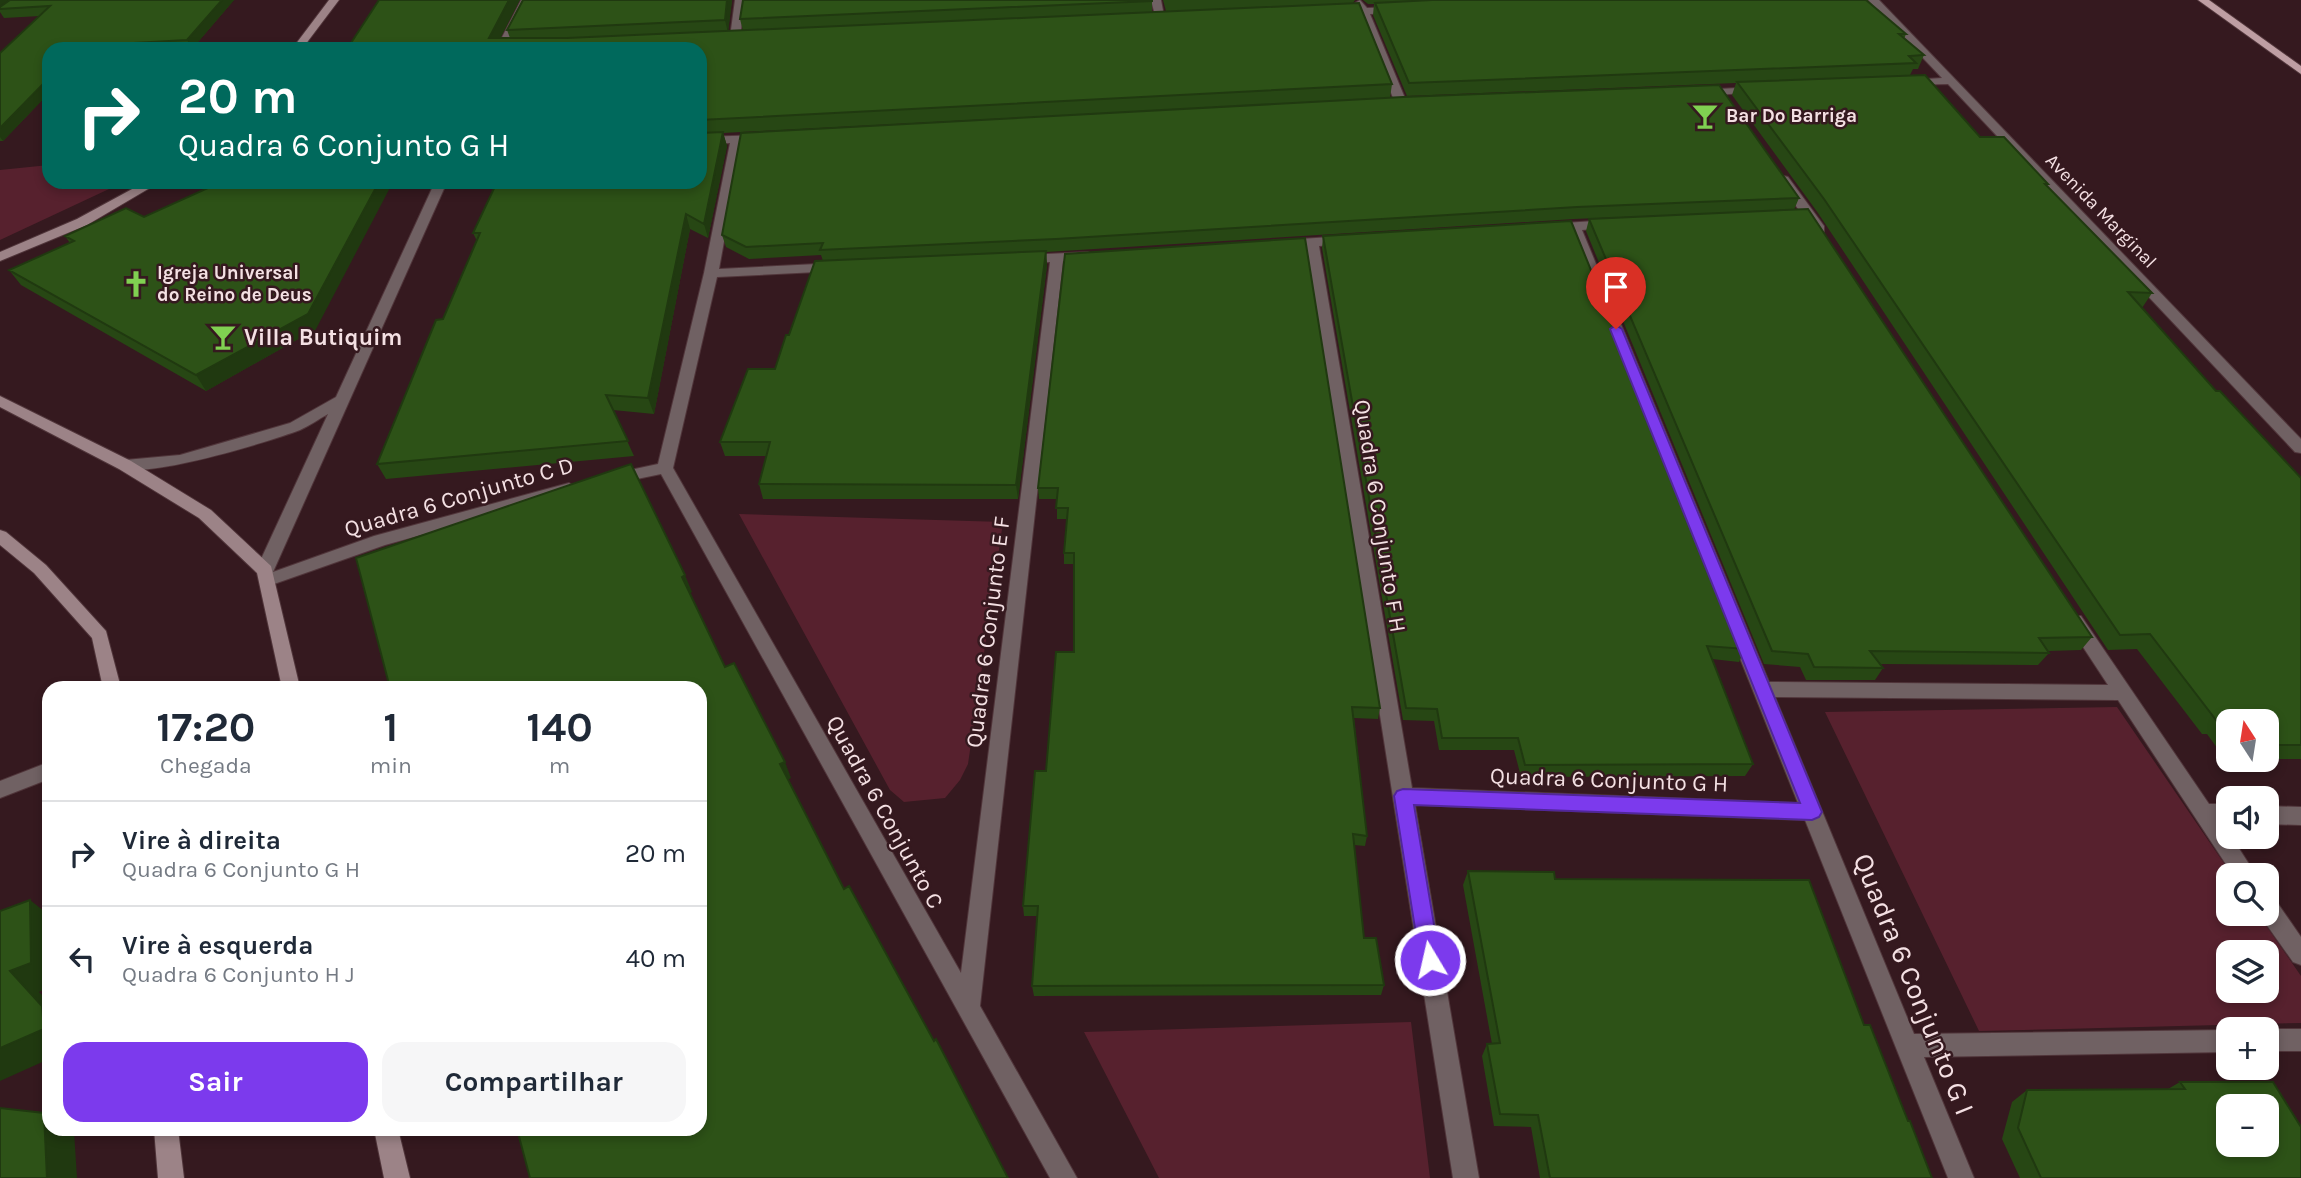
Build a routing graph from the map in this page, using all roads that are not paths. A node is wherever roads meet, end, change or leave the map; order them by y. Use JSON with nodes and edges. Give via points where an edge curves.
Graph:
{"nodes":[{"id":1,"x":334,"y":0,"type":"edge"},
{"id":2,"x":526,"y":0,"type":"edge"},
{"id":3,"x":740,"y":0,"type":"edge"},
{"id":4,"x":1156,"y":0,"type":"edge"},
{"id":5,"x":1358,"y":0,"type":"edge"},
{"id":6,"x":1873,"y":0,"type":"edge"},
{"id":7,"x":2203,"y":0,"type":"edge"},
{"id":8,"x":1405,"y":9,"type":"edge"},
{"id":9,"x":1364,"y":11,"type":"junction"},
{"id":10,"x":1324,"y":13,"type":"edge"},
{"id":11,"x":1161,"y":19,"type":"junction"},
{"id":12,"x":1175,"y":19,"type":"edge"},
{"id":13,"x":1148,"y":20,"type":"edge"},
{"id":14,"x":735,"y":37,"type":"junction"},
{"id":15,"x":748,"y":37,"type":"edge"},
{"id":16,"x":721,"y":38,"type":"edge"},
{"id":17,"x":302,"y":42,"type":"edge"},
{"id":18,"x":505,"y":42,"type":"edge"},
{"id":19,"x":2301,"y":71,"type":"edge"},
{"id":20,"x":1951,"y":81,"type":"junction"},
{"id":21,"x":1897,"y":83,"type":"edge"},
{"id":22,"x":1775,"y":89,"type":"edge"},
{"id":23,"x":1721,"y":92,"type":"junction"},
{"id":24,"x":1693,"y":93,"type":"edge"},
{"id":25,"x":1401,"y":103,"type":"junction"},
{"id":26,"x":1415,"y":103,"type":"edge"},
{"id":27,"x":1729,"y":103,"type":"edge"},
{"id":28,"x":1387,"y":104,"type":"edge"},
{"id":29,"x":778,"y":137,"type":"edge"},
{"id":30,"x":737,"y":139,"type":"junction"},
{"id":31,"x":707,"y":141,"type":"edge"},
{"id":32,"x":1777,"y":170,"type":"edge"},
{"id":33,"x":141,"y":189,"type":"edge"},
{"id":34,"x":437,"y":189,"type":"edge"},
{"id":35,"x":1630,"y":223,"type":"edge"},
{"id":36,"x":1574,"y":226,"type":"junction"},
{"id":37,"x":1533,"y":229,"type":"edge"},
{"id":38,"x":1825,"y":238,"type":"edge"},
{"id":39,"x":1367,"y":239,"type":"edge"},
{"id":40,"x":1312,"y":242,"type":"junction"},
{"id":41,"x":1272,"y":245,"type":"edge"},
{"id":42,"x":1097,"y":255,"type":"edge"},
{"id":43,"x":0,"y":257,"type":"edge"},
{"id":44,"x":1057,"y":258,"type":"junction"},
{"id":45,"x":1016,"y":260,"type":"edge"},
{"id":46,"x":849,"y":267,"type":"edge"},
{"id":47,"x":711,"y":272,"type":"junction"},
{"id":48,"x":342,"y":400,"type":"junction"},
{"id":49,"x":2,"y":404,"type":"edge"},
{"id":50,"x":2301,"y":449,"type":"edge"},
{"id":51,"x":125,"y":465,"type":"junction"},
{"id":52,"x":665,"y":468,"type":"junction"},
{"id":53,"x":0,"y":536,"type":"edge"},
{"id":54,"x":267,"y":575,"type":"junction"},
{"id":55,"x":2069,"y":611,"type":"edge"},
{"id":56,"x":110,"y":681,"type":"edge"},
{"id":57,"x":290,"y":681,"type":"edge"},
{"id":58,"x":1762,"y":689,"type":"junction"},
{"id":59,"x":2122,"y":692,"type":"junction"},
{"id":60,"x":42,"y":773,"type":"edge"},
{"id":61,"x":0,"y":790,"type":"edge"},
{"id":62,"x":1403,"y":796,"type":"junction"},
{"id":63,"x":1812,"y":812,"type":"junction"},
{"id":64,"x":2201,"y":812,"type":"junction"},
{"id":65,"x":2216,"y":813,"type":"edge"},
{"id":66,"x":2279,"y":815,"type":"edge"},
{"id":67,"x":2301,"y":816,"type":"edge"},
{"id":68,"x":2237,"y":863,"type":"edge"},
{"id":69,"x":2279,"y":924,"type":"edge"},
{"id":70,"x":2301,"y":955,"type":"edge"},
{"id":71,"x":968,"y":1011,"type":"junction"},
{"id":72,"x":2279,"y":1040,"type":"edge"},
{"id":73,"x":2301,"y":1040,"type":"edge"},
{"id":74,"x":2216,"y":1041,"type":"edge"},
{"id":75,"x":1907,"y":1046,"type":"junction"},
{"id":76,"x":167,"y":1136,"type":"edge"},
{"id":77,"x":388,"y":1136,"type":"edge"},
{"id":78,"x":171,"y":1178,"type":"edge"},
{"id":79,"x":397,"y":1178,"type":"edge"},
{"id":80,"x":1064,"y":1178,"type":"edge"},
{"id":81,"x":1466,"y":1178,"type":"edge"},
{"id":82,"x":1961,"y":1178,"type":"edge"}],
"edges":[{"from":1,"to":17,"type":"street"},
{"from":2,"to":18,"type":"street"},
{"from":3,"to":14,"type":"street"},
{"from":4,"to":11,"type":"street"},
{"from":5,"to":9,"type":"street"},
{"from":6,"to":20,"type":"street","name":"Avenida Marginal"},
{"from":7,"to":19,"type":"main road"},
{"from":8,"to":9,"type":"street"},
{"from":9,"to":10,"type":"street"},
{"from":9,"to":25,"type":"street"},
{"from":11,"to":12,"type":"street"},
{"from":11,"to":13,"type":"street"},
{"from":14,"to":15,"type":"street"},
{"from":14,"to":16,"type":"street"},
{"from":20,"to":21,"type":"street"},
{"from":20,"to":50,"type":"street","name":"Avenida Marginal"},
{"from":22,"to":23,"type":"street"},
{"from":23,"to":24,"type":"street"},
{"from":23,"to":27,"type":"street"},
{"from":25,"to":26,"type":"street"},
{"from":25,"to":28,"type":"street"},
{"from":29,"to":30,"type":"street"},
{"from":30,"to":31,"type":"street"},
{"from":30,"to":47,"type":"street"},
{"from":32,"to":38,"type":"street","via":[[1803,215]]},
{"from":33,"to":43,"type":"street","via":[[82,222]]},
{"from":34,"to":48,"type":"street"},
{"from":35,"to":36,"type":"street"},
{"from":36,"to":37,"type":"street"},
{"from":36,"to":58,"type":"street","name":"Quadra 6 Conjunto G I"},
{"from":39,"to":40,"type":"street"},
{"from":40,"to":41,"type":"street"},
{"from":40,"to":62,"type":"street","name":"Quadra 6 Conjunto F H"},
{"from":42,"to":44,"type":"street"},
{"from":44,"to":45,"type":"street"},
{"from":44,"to":71,"type":"street","name":"Quadra 6 Conjunto E F"},
{"from":46,"to":47,"type":"street"},
{"from":47,"to":52,"type":"street"},
{"from":48,"to":51,"type":"street","via":[[295,426],[181,460]]},
{"from":48,"to":54,"type":"street"},
{"from":49,"to":51,"type":"street"},
{"from":51,"to":54,"type":"street","via":[[205,514]]},
{"from":52,"to":54,"type":"street","name":"Quadra 6 Conjunto C D","via":[[544,493]]},
{"from":52,"to":71,"type":"street","name":"Quadra 6 Conjunto C"},
{"from":53,"to":56,"type":"street","via":[[40,569],[100,636]]},
{"from":54,"to":57,"type":"street"},
{"from":55,"to":59,"type":"street"},
{"from":58,"to":59,"type":"street"},
{"from":58,"to":63,"type":"street","name":"Quadra 6 Conjunto G I"},
{"from":59,"to":64,"type":"street"},
{"from":60,"to":61,"type":"street"},
{"from":62,"to":63,"type":"street","name":"Quadra 6 Conjunto G H"},
{"from":62,"to":81,"type":"street","name":"Quadra 6 Conjunto F H"},
{"from":63,"to":75,"type":"street","name":"Quadra 6 Conjunto G I"},
{"from":64,"to":65,"type":"street"},
{"from":64,"to":68,"type":"street"},
{"from":66,"to":67,"type":"street"},
{"from":69,"to":70,"type":"street"},
{"from":71,"to":80,"type":"street","name":"Quadra 6 Conjunto C"},
{"from":72,"to":73,"type":"street"},
{"from":74,"to":75,"type":"street"},
{"from":75,"to":82,"type":"street","name":"Quadra 6 Conjunto G I"},
{"from":76,"to":78,"type":"street"},
{"from":77,"to":79,"type":"street"}]}
